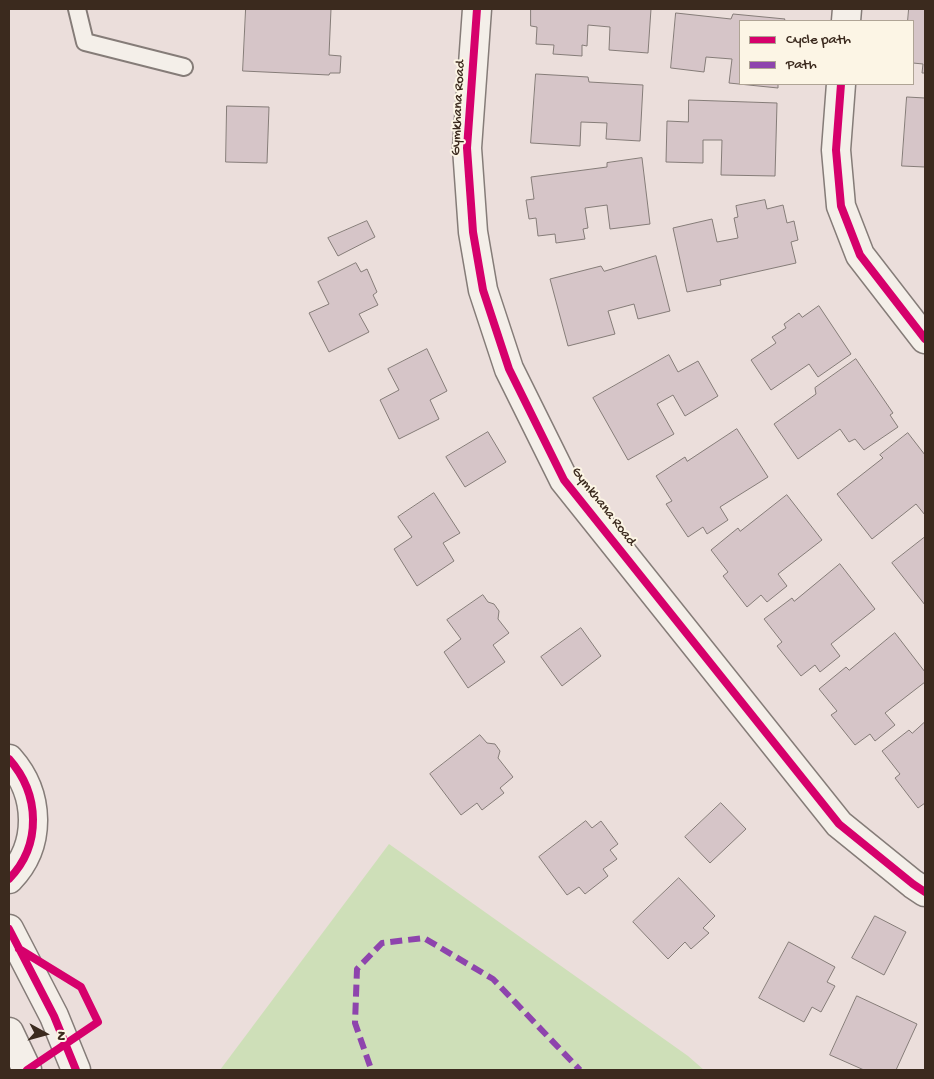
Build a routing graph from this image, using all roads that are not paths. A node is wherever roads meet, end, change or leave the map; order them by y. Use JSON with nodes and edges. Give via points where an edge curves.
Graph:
{"nodes":[{"id":1,"x":77,"y":9,"type":"edge"},
{"id":2,"x":477,"y":9,"type":"edge"},
{"id":3,"x":184,"y":67,"type":"dead end"},
{"id":4,"x":841,"y":85,"type":"edge"},
{"id":5,"x":925,"y":339,"type":"edge"},
{"id":6,"x":9,"y":759,"type":"edge"},
{"id":7,"x":9,"y":879,"type":"edge"},
{"id":8,"x":925,"y":892,"type":"edge"},
{"id":9,"x":9,"y":929,"type":"edge"},
{"id":10,"x":9,"y":964,"type":"edge"},
{"id":11,"x":54,"y":1016,"type":"junction"},
{"id":12,"x":9,"y":1032,"type":"edge"},
{"id":13,"x":27,"y":1070,"type":"edge"},
{"id":14,"x":76,"y":1070,"type":"edge"}],
"edges":[{"from":1,"to":3,"type":"lane","via":[[85,42]]},
{"from":2,"to":8,"type":"street","name":"Gymkhana Road","via":[[467,148],[483,290],[509,369],[564,480],[839,824]]},
{"from":4,"to":5,"type":"street","via":[[836,150],[841,206],[860,255]]},
{"from":6,"to":7,"type":"street","via":[[27,788],[34,825],[26,855]]},
{"from":9,"to":11,"type":"street"},
{"from":10,"to":11,"type":"street","via":[[33,986]]},
{"from":11,"to":14,"type":"street"},
{"from":12,"to":13,"type":"street"}]}
